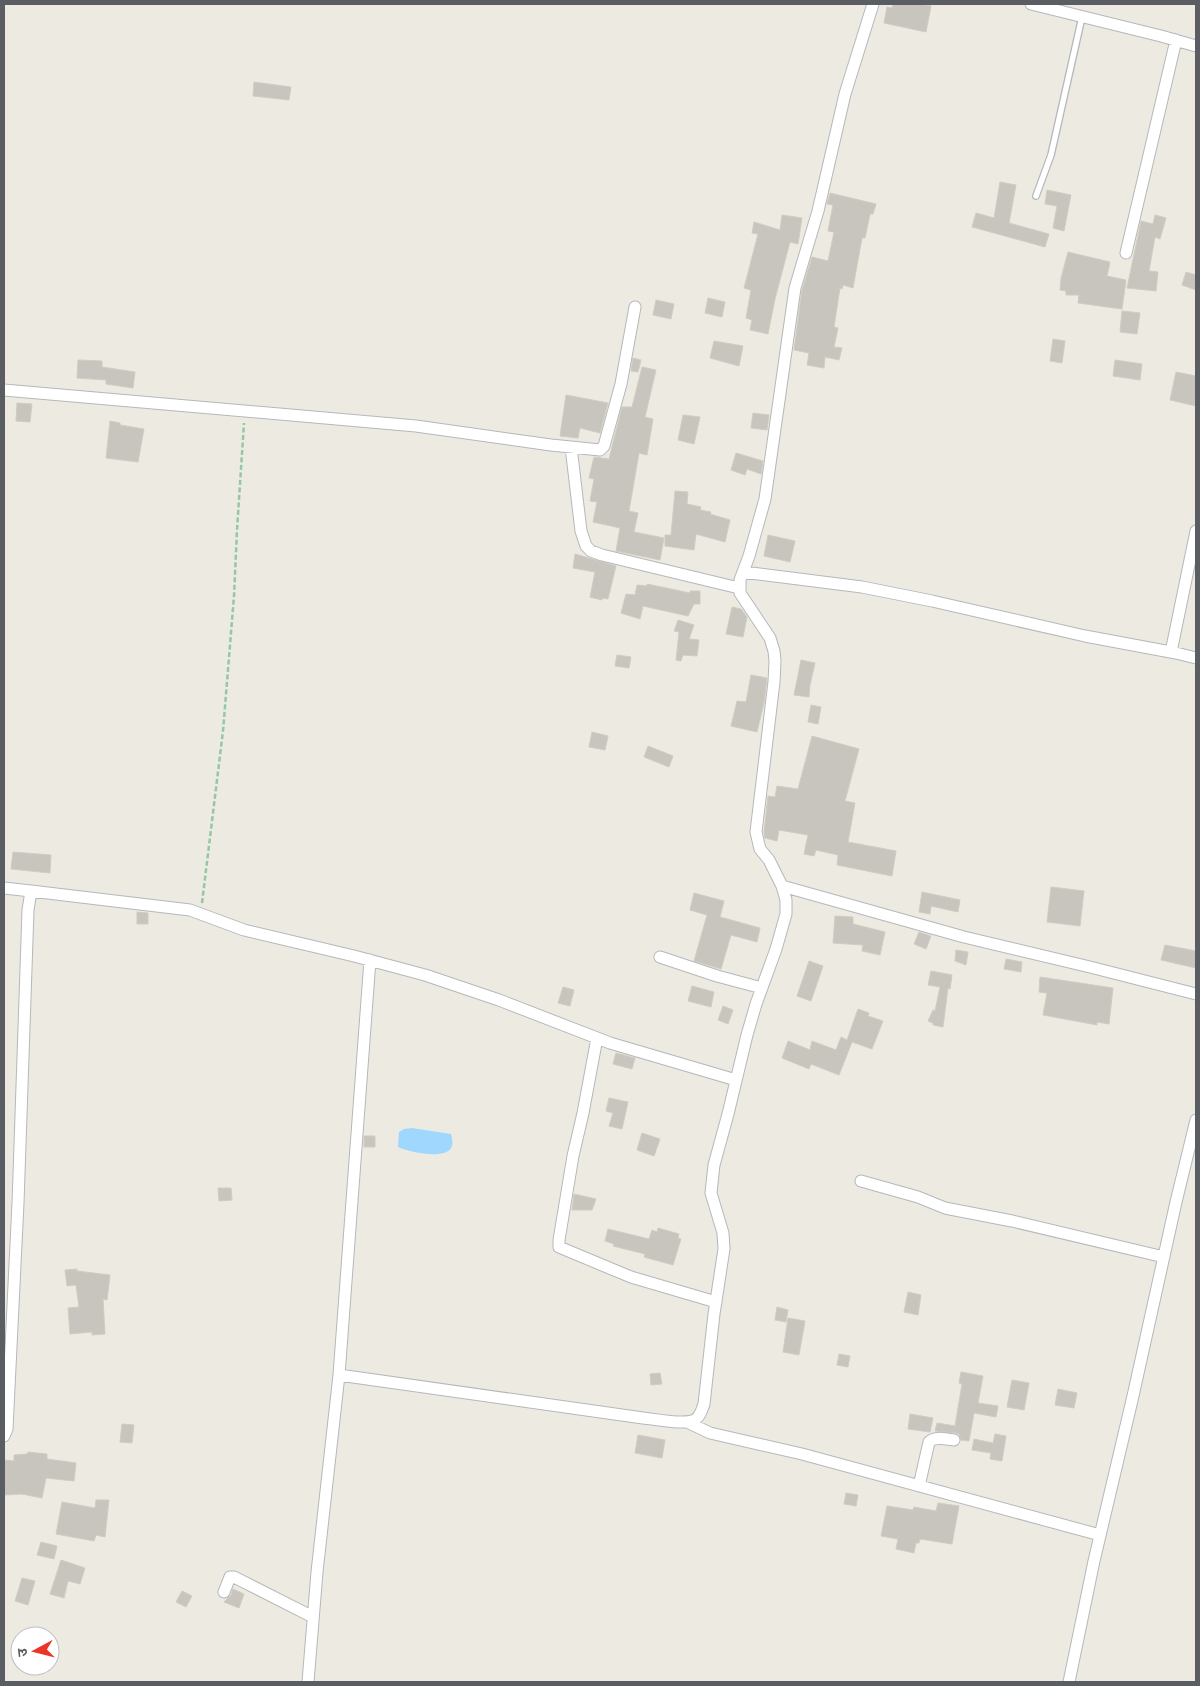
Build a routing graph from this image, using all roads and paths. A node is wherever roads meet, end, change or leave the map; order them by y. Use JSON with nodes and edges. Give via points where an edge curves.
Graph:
{"nodes":[{"id":1,"x":873,"y":4,"type":"edge"},
{"id":2,"x":1031,"y":4,"type":"edge"},
{"id":3,"x":1082,"y":17,"type":"junction"},
{"id":4,"x":1176,"y":40,"type":"junction"},
{"id":5,"x":1196,"y":46,"type":"edge"},
{"id":6,"x":1036,"y":196,"type":"dead end"},
{"id":7,"x":1126,"y":253,"type":"dead end"},
{"id":8,"x":634,"y":307,"type":"dead end"},
{"id":9,"x":4,"y":390,"type":"edge"},
{"id":10,"x":245,"y":412,"type":"junction"},
{"id":11,"x":571,"y":447,"type":"junction"},
{"id":12,"x":1196,"y":531,"type":"edge"},
{"id":13,"x":743,"y":572,"type":"junction"},
{"id":14,"x":739,"y":588,"type":"junction"},
{"id":15,"x":1171,"y":652,"type":"junction"},
{"id":16,"x":1196,"y":658,"type":"edge"},
{"id":17,"x":782,"y":886,"type":"junction"},
{"id":18,"x":4,"y":888,"type":"edge"},
{"id":19,"x":30,"y":891,"type":"junction"},
{"id":20,"x":201,"y":914,"type":"junction"},
{"id":21,"x":660,"y":957,"type":"dead end"},
{"id":22,"x":370,"y":960,"type":"junction"},
{"id":23,"x":762,"y":988,"type":"junction"},
{"id":24,"x":1196,"y":994,"type":"edge"},
{"id":25,"x":596,"y":1038,"type":"junction"},
{"id":26,"x":736,"y":1080,"type":"junction"},
{"id":27,"x":1196,"y":1120,"type":"edge"},
{"id":28,"x":860,"y":1180,"type":"dead end"},
{"id":29,"x":1164,"y":1257,"type":"junction"},
{"id":30,"x":716,"y":1302,"type":"junction"},
{"id":31,"x":338,"y":1375,"type":"junction"},
{"id":32,"x":687,"y":1422,"type":"junction"},
{"id":33,"x":4,"y":1436,"type":"edge"},
{"id":34,"x":954,"y":1440,"type":"dead end"},
{"id":35,"x":920,"y":1486,"type":"junction"},
{"id":36,"x":1100,"y":1535,"type":"junction"},
{"id":37,"x":224,"y":1592,"type":"dead end"},
{"id":38,"x":313,"y":1617,"type":"junction"},
{"id":39,"x":308,"y":1682,"type":"edge"},
{"id":40,"x":1069,"y":1682,"type":"edge"}],
"edges":[{"from":1,"to":13,"type":"street","via":[[845,94],[818,211],[794,288],[765,500]]},
{"from":2,"to":3,"type":"street"},
{"from":3,"to":4,"type":"street"},
{"from":3,"to":6,"type":"lane","via":[[1051,155]]},
{"from":4,"to":5,"type":"street"},
{"from":4,"to":7,"type":"street"},
{"from":8,"to":11,"type":"street","via":[[621,384],[604,446],[600,450]]},
{"from":9,"to":10,"type":"street"},
{"from":10,"to":11,"type":"street","via":[[416,426]]},
{"from":10,"to":20,"type":"path","via":[[223,731]]},
{"from":11,"to":14,"type":"street","via":[[582,532],[591,551]]},
{"from":12,"to":15,"type":"street"},
{"from":13,"to":14,"type":"street"},
{"from":13,"to":15,"type":"street","via":[[870,589]]},
{"from":14,"to":17,"type":"street","via":[[770,638],[774,651],[774,682],[756,832],[760,849]]},
{"from":15,"to":16,"type":"street"},
{"from":17,"to":23,"type":"street","via":[[786,914]]},
{"from":17,"to":24,"type":"street","via":[[964,938]]},
{"from":18,"to":19,"type":"street"},
{"from":19,"to":20,"type":"street"},
{"from":19,"to":33,"type":"street","via":[[12,1348]]},
{"from":20,"to":22,"type":"street","via":[[255,933]]},
{"from":21,"to":23,"type":"street"},
{"from":22,"to":25,"type":"street","via":[[499,1000]]},
{"from":22,"to":31,"type":"street"},
{"from":23,"to":26,"type":"street"},
{"from":25,"to":26,"type":"street"},
{"from":25,"to":30,"type":"street","via":[[573,1156],[560,1247],[631,1277]]},
{"from":26,"to":30,"type":"street","via":[[714,1165],[711,1190],[724,1233],[723,1264]]},
{"from":27,"to":29,"type":"street"},
{"from":28,"to":29,"type":"street","via":[[946,1208]]},
{"from":29,"to":36,"type":"street"},
{"from":30,"to":32,"type":"street","via":[[704,1404],[700,1415]]},
{"from":31,"to":32,"type":"street"},
{"from":31,"to":38,"type":"street"},
{"from":32,"to":35,"type":"street","via":[[710,1433]]},
{"from":34,"to":35,"type":"street","via":[[931,1439]]},
{"from":35,"to":36,"type":"street"},
{"from":36,"to":40,"type":"street"},
{"from":37,"to":38,"type":"street","via":[[230,1577],[234,1577]]},
{"from":38,"to":39,"type":"street"}]}
